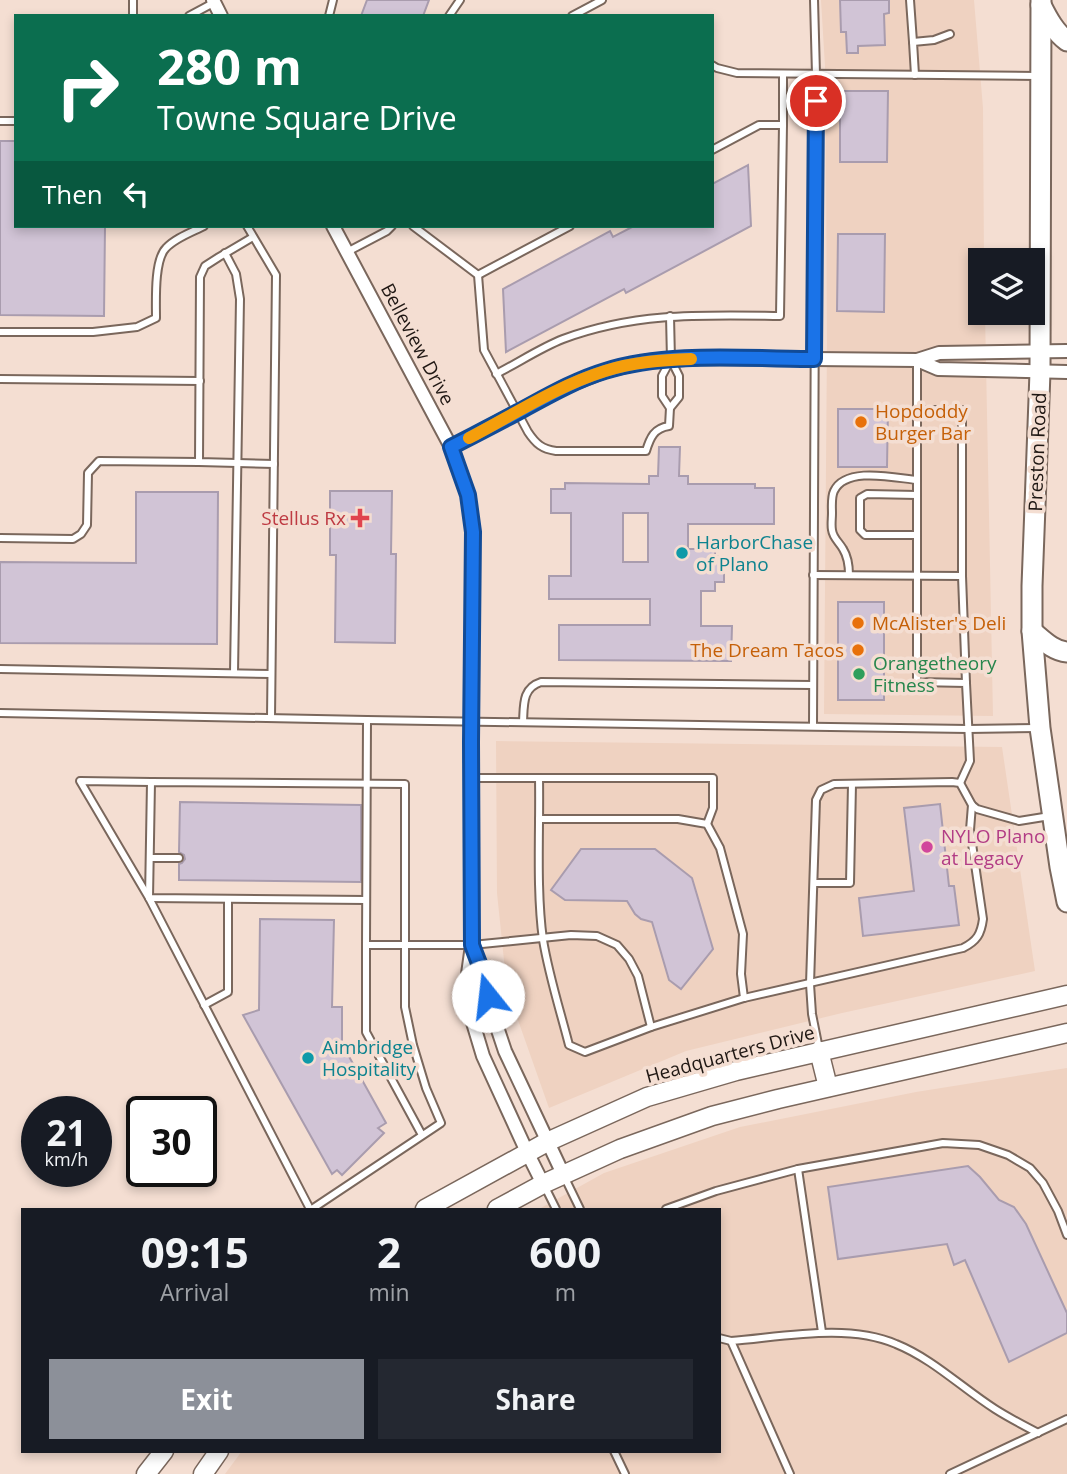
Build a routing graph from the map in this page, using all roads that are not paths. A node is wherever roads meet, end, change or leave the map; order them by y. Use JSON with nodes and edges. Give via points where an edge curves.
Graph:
{"nodes":[{"id":1,"x":602,"y":0,"type":"edge"},
{"id":2,"x":814,"y":0,"type":"edge"},
{"id":3,"x":910,"y":0,"type":"edge"},
{"id":4,"x":215,"y":1,"type":"edge"},
{"id":5,"x":1041,"y":2,"type":"edge"},
{"id":6,"x":192,"y":14,"type":"edge"},
{"id":7,"x":576,"y":14,"type":"edge"},
{"id":8,"x":950,"y":34,"type":"dead end"},
{"id":9,"x":1067,"y":41,"type":"edge"},
{"id":10,"x":913,"y":42,"type":"junction"},
{"id":11,"x":714,"y":66,"type":"edge"},
{"id":12,"x":783,"y":74,"type":"junction"},
{"id":13,"x":817,"y":74,"type":"junction"},
{"id":14,"x":915,"y":75,"type":"junction"},
{"id":15,"x":1040,"y":76,"type":"junction"},
{"id":16,"x":783,"y":125,"type":"junction"},
{"id":17,"x":714,"y":149,"type":"edge"},
{"id":18,"x":199,"y":228,"type":"edge"},
{"id":19,"x":248,"y":228,"type":"edge"},
{"id":20,"x":334,"y":228,"type":"edge"},
{"id":21,"x":389,"y":228,"type":"edge"},
{"id":22,"x":416,"y":228,"type":"edge"},
{"id":23,"x":566,"y":228,"type":"edge"},
{"id":24,"x":253,"y":237,"type":"junction"},
{"id":25,"x":347,"y":252,"type":"junction"},
{"id":26,"x":225,"y":253,"type":"junction"},
{"id":27,"x":478,"y":275,"type":"junction"},
{"id":28,"x":670,"y":316,"type":"junction"},
{"id":29,"x":0,"y":332,"type":"edge"},
{"id":30,"x":1040,"y":351,"type":"junction"},
{"id":31,"x":1067,"y":351,"type":"edge"},
{"id":32,"x":814,"y":359,"type":"junction"},
{"id":33,"x":671,"y":360,"type":"junction"},
{"id":34,"x":917,"y":360,"type":"junction"},
{"id":35,"x":1040,"y":372,"type":"junction"},
{"id":36,"x":1067,"y":372,"type":"edge"},
{"id":37,"x":496,"y":374,"type":"junction"},
{"id":38,"x":0,"y":379,"type":"edge"},
{"id":39,"x":200,"y":381,"type":"junction"},
{"id":40,"x":670,"y":408,"type":"junction"},
{"id":41,"x":917,"y":410,"type":"junction"},
{"id":42,"x":518,"y":412,"type":"junction"},
{"id":43,"x":451,"y":447,"type":"junction"},
{"id":44,"x":199,"y":462,"type":"junction"},
{"id":45,"x":238,"y":463,"type":"junction"},
{"id":46,"x":274,"y":464,"type":"junction"},
{"id":47,"x":917,"y":480,"type":"junction"},
{"id":48,"x":917,"y":495,"type":"junction"},
{"id":49,"x":917,"y":535,"type":"junction"},
{"id":50,"x":0,"y":538,"type":"edge"},
{"id":51,"x":813,"y":575,"type":"junction"},
{"id":52,"x":849,"y":575,"type":"junction"},
{"id":53,"x":917,"y":576,"type":"junction"},
{"id":54,"x":962,"y":576,"type":"junction"},
{"id":55,"x":1032,"y":631,"type":"junction"},
{"id":56,"x":1067,"y":652,"type":"edge"},
{"id":57,"x":0,"y":669,"type":"edge"},
{"id":58,"x":234,"y":673,"type":"junction"},
{"id":59,"x":271,"y":674,"type":"junction"},
{"id":60,"x":966,"y":683,"type":"junction"},
{"id":61,"x":813,"y":685,"type":"junction"},
{"id":62,"x":0,"y":713,"type":"edge"},
{"id":63,"x":271,"y":719,"type":"junction"},
{"id":64,"x":367,"y":720,"type":"junction"},
{"id":65,"x":471,"y":722,"type":"junction"},
{"id":66,"x":523,"y":722,"type":"junction"},
{"id":67,"x":813,"y":726,"type":"junction"},
{"id":68,"x":1041,"y":728,"type":"junction"},
{"id":69,"x":968,"y":729,"type":"junction"},
{"id":70,"x":471,"y":778,"type":"junction"},
{"id":71,"x":539,"y":778,"type":"junction"},
{"id":72,"x":151,"y":782,"type":"junction"},
{"id":73,"x":367,"y":783,"type":"junction"},
{"id":74,"x":960,"y":783,"type":"junction"},
{"id":75,"x":852,"y":784,"type":"junction"},
{"id":76,"x":972,"y":805,"type":"junction"},
{"id":77,"x":1053,"y":816,"type":"junction"},
{"id":78,"x":539,"y":819,"type":"junction"},
{"id":79,"x":707,"y":824,"type":"junction"},
{"id":80,"x":150,"y":858,"type":"junction"},
{"id":81,"x":179,"y":858,"type":"dead end"},
{"id":82,"x":814,"y":883,"type":"junction"},
{"id":83,"x":149,"y":898,"type":"junction"},
{"id":84,"x":228,"y":899,"type":"junction"},
{"id":85,"x":366,"y":900,"type":"junction"},
{"id":86,"x":1067,"y":902,"type":"edge"},
{"id":87,"x":543,"y":939,"type":"junction"},
{"id":88,"x":366,"y":945,"type":"junction"},
{"id":89,"x":404,"y":945,"type":"junction"},
{"id":90,"x":472,"y":945,"type":"junction"},
{"id":91,"x":810,"y":984,"type":"junction"},
{"id":92,"x":1067,"y":995,"type":"edge"},
{"id":93,"x":744,"y":998,"type":"junction"},
{"id":94,"x":204,"y":1005,"type":"junction"},
{"id":95,"x":651,"y":1027,"type":"junction"},
{"id":96,"x":1067,"y":1033,"type":"edge"},
{"id":97,"x":819,"y":1051,"type":"junction"},
{"id":98,"x":828,"y":1087,"type":"junction"},
{"id":99,"x":422,"y":1135,"type":"junction"},
{"id":100,"x":547,"y":1142,"type":"junction"},
{"id":101,"x":527,"y":1152,"type":"junction"},
{"id":102,"x":798,"y":1169,"type":"junction"},
{"id":103,"x":563,"y":1174,"type":"junction"},
{"id":104,"x":544,"y":1184,"type":"junction"},
{"id":105,"x":310,"y":1208,"type":"edge"},
{"id":106,"x":312,"y":1208,"type":"edge"},
{"id":107,"x":427,"y":1208,"type":"edge"},
{"id":108,"x":500,"y":1208,"type":"edge"},
{"id":109,"x":556,"y":1208,"type":"edge"},
{"id":110,"x":580,"y":1208,"type":"edge"},
{"id":111,"x":669,"y":1208,"type":"edge"},
{"id":112,"x":1067,"y":1235,"type":"edge"},
{"id":113,"x":822,"y":1332,"type":"junction"},
{"id":114,"x":721,"y":1338,"type":"edge"},
{"id":115,"x":731,"y":1341,"type":"junction"},
{"id":116,"x":1067,"y":1419,"type":"edge"},
{"id":117,"x":1038,"y":1433,"type":"junction"},
{"id":118,"x":162,"y":1453,"type":"edge"},
{"id":119,"x":218,"y":1453,"type":"edge"},
{"id":120,"x":615,"y":1453,"type":"edge"},
{"id":121,"x":146,"y":1474,"type":"edge"},
{"id":122,"x":203,"y":1474,"type":"edge"},
{"id":123,"x":625,"y":1474,"type":"edge"},
{"id":124,"x":790,"y":1474,"type":"edge"},
{"id":125,"x":950,"y":1474,"type":"edge"}],
"edges":[{"from":1,"to":7,"type":"lane"},
{"from":2,"to":13,"type":"lane"},
{"from":3,"to":10,"type":"lane"},
{"from":4,"to":6,"type":"lane"},
{"from":5,"to":9,"type":"main road","via":[[1048,21]]},
{"from":5,"to":15,"type":"main road","name":"Preston Road"},
{"from":8,"to":10,"type":"lane"},
{"from":10,"to":14,"type":"lane"},
{"from":11,"to":12,"type":"lane","via":[[737,73]]},
{"from":12,"to":13,"type":"lane"},
{"from":12,"to":16,"type":"lane"},
{"from":13,"to":14,"type":"lane"},
{"from":13,"to":32,"type":"lane"},
{"from":14,"to":15,"type":"lane"},
{"from":15,"to":30,"type":"main road","name":"Preston Road"},
{"from":16,"to":17,"type":"lane","via":[[759,125]]},
{"from":16,"to":28,"type":"lane","via":[[780,316]]},
{"from":18,"to":29,"type":"lane","via":[[164,249],[157,270],[156,318],[137,327],[93,332]]},
{"from":19,"to":24,"type":"lane"},
{"from":20,"to":25,"type":"street","name":"Belleview Drive"},
{"from":21,"to":25,"type":"lane"},
{"from":22,"to":27,"type":"lane"},
{"from":23,"to":27,"type":"lane"},
{"from":24,"to":26,"type":"lane"},
{"from":24,"to":46,"type":"lane","via":[[276,275]]},
{"from":25,"to":43,"type":"street","name":"Belleview Drive"},
{"from":26,"to":39,"type":"lane","via":[[205,266],[200,277]]},
{"from":26,"to":45,"type":"lane","via":[[236,274],[240,299]]},
{"from":27,"to":37,"type":"lane","via":[[484,350]]},
{"from":28,"to":33,"type":"lane"},
{"from":28,"to":37,"type":"lane","via":[[593,329],[559,340]]},
{"from":30,"to":31,"type":"street"},
{"from":30,"to":34,"type":"street","via":[[939,353]]},
{"from":30,"to":35,"type":"main road","name":"Preston Road"},
{"from":32,"to":33,"type":"street"},
{"from":32,"to":34,"type":"street"},
{"from":32,"to":51,"type":"lane"},
{"from":33,"to":40,"type":"lane","via":[[662,376],[662,396]]},
{"from":33,"to":40,"type":"lane","via":[[679,376],[679,397]]},
{"from":33,"to":42,"type":"street","via":[[605,371]]},
{"from":34,"to":35,"type":"street","via":[[938,369]]},
{"from":34,"to":41,"type":"lane"},
{"from":35,"to":36,"type":"street"},
{"from":35,"to":55,"type":"main road","name":"Preston Road"},
{"from":37,"to":42,"type":"lane"},
{"from":38,"to":39,"type":"lane"},
{"from":39,"to":44,"type":"lane"},
{"from":40,"to":42,"type":"lane","via":[[669,426],[650,437],[646,451],[546,449],[536,443]]},
{"from":41,"to":47,"type":"lane"},
{"from":41,"to":54,"type":"lane","via":[[962,410]]},
{"from":42,"to":43,"type":"street"},
{"from":43,"to":65,"type":"street","name":"Belleview Drive","via":[[468,495],[473,532]]},
{"from":44,"to":45,"type":"lane"},
{"from":44,"to":50,"type":"lane","via":[[99,461],[88,473],[87,525],[80,534],[73,539]]},
{"from":45,"to":46,"type":"lane"},
{"from":45,"to":58,"type":"lane"},
{"from":46,"to":59,"type":"lane"},
{"from":47,"to":48,"type":"lane"},
{"from":47,"to":52,"type":"lane","via":[[850,477],[834,491],[832,530],[848,559]]},
{"from":48,"to":49,"type":"lane"},
{"from":48,"to":49,"type":"lane","via":[[867,494],[860,498],[860,530],[865,535]]},
{"from":49,"to":53,"type":"lane"},
{"from":51,"to":52,"type":"lane"},
{"from":51,"to":61,"type":"lane"},
{"from":52,"to":53,"type":"lane"},
{"from":53,"to":54,"type":"lane"},
{"from":53,"to":60,"type":"lane","via":[[917,682]]},
{"from":54,"to":60,"type":"lane"},
{"from":55,"to":56,"type":"main road","via":[[1048,645]]},
{"from":55,"to":68,"type":"main road","name":"Preston Road"},
{"from":57,"to":58,"type":"lane"},
{"from":58,"to":59,"type":"lane"},
{"from":59,"to":63,"type":"lane"},
{"from":60,"to":69,"type":"lane"},
{"from":61,"to":66,"type":"lane","via":[[541,682],[528,689]]},
{"from":61,"to":67,"type":"lane"},
{"from":62,"to":63,"type":"lane"},
{"from":63,"to":64,"type":"lane"},
{"from":64,"to":65,"type":"lane"},
{"from":64,"to":73,"type":"lane"},
{"from":65,"to":66,"type":"lane"},
{"from":65,"to":70,"type":"street","name":"Belleview Drive"},
{"from":66,"to":67,"type":"lane"},
{"from":67,"to":69,"type":"lane"},
{"from":68,"to":69,"type":"lane"},
{"from":68,"to":77,"type":"main road","name":"Preston Road"},
{"from":69,"to":74,"type":"lane","via":[[970,761]]},
{"from":70,"to":71,"type":"lane"},
{"from":70,"to":90,"type":"street","name":"Belleview Drive"},
{"from":71,"to":78,"type":"lane"},
{"from":71,"to":79,"type":"lane","via":[[713,778],[713,808]]},
{"from":72,"to":73,"type":"lane"},
{"from":72,"to":80,"type":"lane"},
{"from":72,"to":83,"type":"lane","via":[[80,781]]},
{"from":73,"to":85,"type":"lane"},
{"from":73,"to":89,"type":"lane","via":[[405,784]]},
{"from":74,"to":75,"type":"lane"},
{"from":74,"to":76,"type":"lane"},
{"from":75,"to":82,"type":"lane","via":[[834,784],[821,790],[816,800]]},
{"from":75,"to":82,"type":"lane","via":[[850,883]]},
{"from":76,"to":77,"type":"lane","via":[[1019,821]]},
{"from":76,"to":91,"type":"lane","via":[[970,830],[983,919],[974,942]]},
{"from":77,"to":86,"type":"main road","name":"Preston Road"},
{"from":78,"to":79,"type":"lane","via":[[678,819]]},
{"from":78,"to":87,"type":"lane"},
{"from":79,"to":93,"type":"lane","via":[[720,848],[743,934]]},
{"from":80,"to":81,"type":"lane"},
{"from":80,"to":83,"type":"lane"},
{"from":82,"to":91,"type":"lane"},
{"from":83,"to":84,"type":"lane"},
{"from":83,"to":94,"type":"lane"},
{"from":84,"to":85,"type":"lane"},
{"from":84,"to":94,"type":"lane","via":[[228,992]]},
{"from":85,"to":88,"type":"lane"},
{"from":87,"to":90,"type":"lane"},
{"from":87,"to":95,"type":"lane","via":[[597,936],[617,945],[638,976]]},
{"from":87,"to":95,"type":"lane","via":[[569,1045],[585,1052]]},
{"from":88,"to":89,"type":"lane"},
{"from":88,"to":99,"type":"lane","via":[[366,1032]]},
{"from":89,"to":90,"type":"lane"},
{"from":89,"to":99,"type":"lane","via":[[405,1007],[426,1088],[441,1123]]},
{"from":90,"to":100,"type":"street","name":"Belleview Drive","via":[[505,1051]]},
{"from":90,"to":101,"type":"street","name":"Belleview Drive","via":[[467,981],[471,1016],[483,1056]]},
{"from":91,"to":93,"type":"lane"},
{"from":91,"to":97,"type":"lane"},
{"from":92,"to":97,"type":"main road","name":"Headquarters Drive"},
{"from":93,"to":95,"type":"lane"},
{"from":94,"to":105,"type":"lane"},
{"from":96,"to":98,"type":"main road"},
{"from":97,"to":98,"type":"main road"},
{"from":97,"to":100,"type":"main road","name":"Headquarters Drive","via":[[647,1097]]},
{"from":98,"to":103,"type":"main road","via":[[712,1116]]},
{"from":99,"to":106,"type":"lane"},
{"from":100,"to":101,"type":"main road","name":"Headquarters Drive"},
{"from":100,"to":103,"type":"street","name":"Belleview Drive"},
{"from":101,"to":104,"type":"street","name":"Belleview Drive"},
{"from":101,"to":107,"type":"main road","name":"Headquarters Drive"},
{"from":102,"to":111,"type":"lane"},
{"from":102,"to":112,"type":"lane","via":[[943,1143],[979,1145],[1030,1168],[1043,1183]]},
{"from":102,"to":113,"type":"lane"},
{"from":103,"to":104,"type":"main road"},
{"from":103,"to":110,"type":"lane"},
{"from":104,"to":108,"type":"main road"},
{"from":104,"to":109,"type":"lane"},
{"from":113,"to":115,"type":"lane"},
{"from":113,"to":117,"type":"lane","via":[[866,1335],[895,1343]]},
{"from":114,"to":115,"type":"lane"},
{"from":115,"to":124,"type":"lane"},
{"from":116,"to":117,"type":"lane"},
{"from":117,"to":125,"type":"lane"},
{"from":118,"to":121,"type":"main road"},
{"from":119,"to":122,"type":"main road"},
{"from":120,"to":123,"type":"lane"}]}
